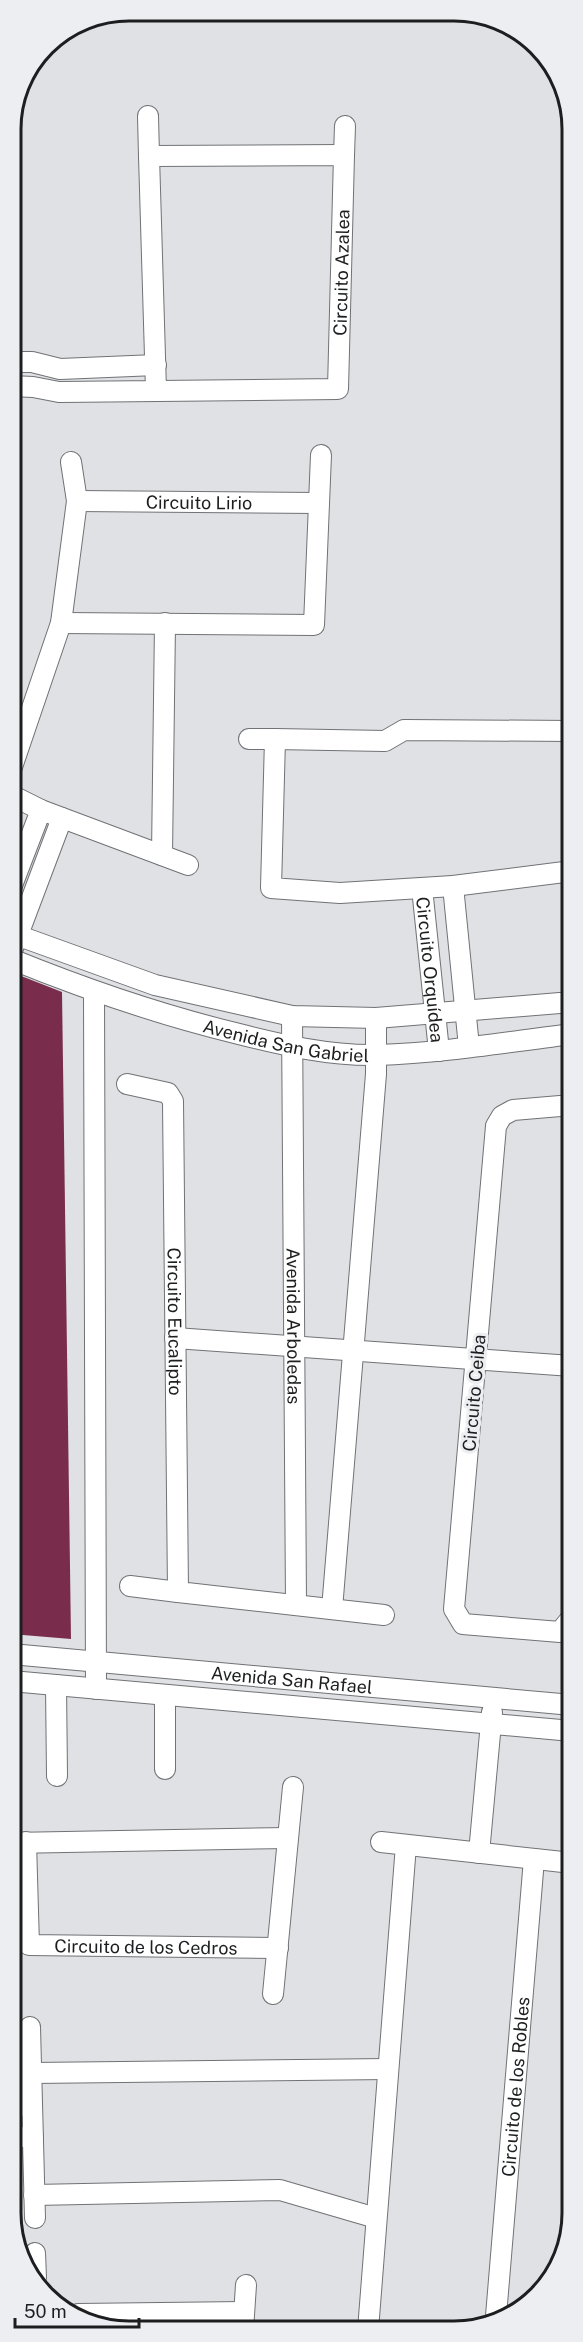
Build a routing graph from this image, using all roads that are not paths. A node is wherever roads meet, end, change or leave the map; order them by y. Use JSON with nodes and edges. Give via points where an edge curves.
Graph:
{"nodes":[{"id":1,"x":148,"y":116,"type":"dead end"},
{"id":2,"x":345,"y":126,"type":"dead end"},
{"id":3,"x":344,"y":155,"type":"junction"},
{"id":4,"x":149,"y":156,"type":"junction"},
{"id":5,"x":21,"y":362,"type":"edge"},
{"id":6,"x":32,"y":362,"type":"junction"},
{"id":7,"x":156,"y":365,"type":"junction"},
{"id":8,"x":21,"y":386,"type":"edge"},
{"id":9,"x":33,"y":387,"type":"junction"},
{"id":10,"x":156,"y":390,"type":"junction"},
{"id":11,"x":321,"y":455,"type":"dead end"},
{"id":12,"x":71,"y":462,"type":"dead end"},
{"id":13,"x":77,"y":501,"type":"junction"},
{"id":14,"x":319,"y":503,"type":"junction"},
{"id":15,"x":61,"y":622,"type":"junction"},
{"id":16,"x":165,"y":623,"type":"junction"},
{"id":17,"x":562,"y":731,"type":"edge"},
{"id":18,"x":249,"y":739,"type":"dead end"},
{"id":19,"x":275,"y":739,"type":"junction"},
{"id":20,"x":21,"y":740,"type":"edge"},
{"id":21,"x":21,"y":800,"type":"edge"},
{"id":22,"x":40,"y":810,"type":"junction"},
{"id":23,"x":62,"y":818,"type":"junction"},
{"id":24,"x":29,"y":841,"type":"junction"},
{"id":25,"x":50,"y":850,"type":"junction"},
{"id":26,"x":162,"y":855,"type":"junction"},
{"id":27,"x":21,"y":862,"type":"edge"},
{"id":28,"x":188,"y":865,"type":"dead end"},
{"id":29,"x":562,"y":872,"type":"edge"},
{"id":30,"x":453,"y":886,"type":"junction"},
{"id":31,"x":422,"y":888,"type":"junction"},
{"id":32,"x":21,"y":921,"type":"edge"},
{"id":33,"x":457,"y":924,"type":"junction"},
{"id":34,"x":426,"y":927,"type":"junction"},
{"id":35,"x":21,"y":943,"type":"edge"},
{"id":36,"x":21,"y":963,"type":"edge"},
{"id":37,"x":94,"y":992,"type":"junction"},
{"id":38,"x":562,"y":1003,"type":"edge"},
{"id":39,"x":466,"y":1012,"type":"junction"},
{"id":40,"x":435,"y":1014,"type":"junction"},
{"id":41,"x":292,"y":1016,"type":"junction"},
{"id":42,"x":376,"y":1018,"type":"junction"},
{"id":43,"x":562,"y":1035,"type":"edge"},
{"id":44,"x":291,"y":1047,"type":"junction"},
{"id":45,"x":470,"y":1047,"type":"junction"},
{"id":46,"x":439,"y":1051,"type":"junction"},
{"id":47,"x":377,"y":1055,"type":"junction"},
{"id":48,"x":127,"y":1084,"type":"dead end"},
{"id":49,"x":562,"y":1107,"type":"edge"},
{"id":50,"x":175,"y":1338,"type":"junction"},
{"id":51,"x":293,"y":1346,"type":"junction"},
{"id":52,"x":353,"y":1350,"type":"junction"},
{"id":53,"x":477,"y":1359,"type":"junction"},
{"id":54,"x":562,"y":1365,"type":"edge"},
{"id":55,"x":130,"y":1586,"type":"dead end"},
{"id":56,"x":178,"y":1592,"type":"junction"},
{"id":57,"x":296,"y":1605,"type":"junction"},
{"id":58,"x":332,"y":1609,"type":"junction"},
{"id":59,"x":384,"y":1615,"type":"dead end"},
{"id":60,"x":562,"y":1630,"type":"edge"},
{"id":61,"x":21,"y":1655,"type":"edge"},
{"id":62,"x":96,"y":1662,"type":"junction"},
{"id":63,"x":21,"y":1682,"type":"edge"},
{"id":64,"x":336,"y":1684,"type":"junction"},
{"id":65,"x":56,"y":1685,"type":"junction"},
{"id":66,"x":96,"y":1689,"type":"junction"},
{"id":67,"x":165,"y":1695,"type":"junction"},
{"id":68,"x":494,"y":1698,"type":"junction"},
{"id":69,"x":562,"y":1704,"type":"edge"},
{"id":70,"x":334,"y":1710,"type":"junction"},
{"id":71,"x":491,"y":1724,"type":"junction"},
{"id":72,"x":562,"y":1730,"type":"edge"},
{"id":73,"x":165,"y":1769,"type":"dead end"},
{"id":74,"x":57,"y":1776,"type":"dead end"},
{"id":75,"x":293,"y":1787,"type":"dead end"},
{"id":76,"x":288,"y":1838,"type":"junction"},
{"id":77,"x":381,"y":1842,"type":"dead end"},
{"id":78,"x":21,"y":1843,"type":"edge"},
{"id":79,"x":406,"y":1845,"type":"junction"},
{"id":80,"x":479,"y":1853,"type":"junction"},
{"id":81,"x":534,"y":1859,"type":"junction"},
{"id":82,"x":562,"y":1862,"type":"edge"},
{"id":83,"x":21,"y":1906,"type":"edge"},
{"id":84,"x":278,"y":1948,"type":"junction"},
{"id":85,"x":273,"y":1994,"type":"dead end"},
{"id":86,"x":30,"y":2027,"type":"dead end"},
{"id":87,"x":388,"y":2069,"type":"junction"},
{"id":88,"x":32,"y":2073,"type":"junction"},
{"id":89,"x":32,"y":2105,"type":"junction"},
{"id":90,"x":21,"y":2106,"type":"edge"},
{"id":91,"x":21,"y":2137,"type":"edge"},
{"id":92,"x":33,"y":2137,"type":"junction"},
{"id":93,"x":34,"y":2195,"type":"junction"},
{"id":94,"x":35,"y":2218,"type":"dead end"},
{"id":95,"x":376,"y":2218,"type":"junction"},
{"id":96,"x":35,"y":2253,"type":"dead end"},
{"id":97,"x":36,"y":2267,"type":"edge"},
{"id":98,"x":246,"y":2285,"type":"dead end"},
{"id":99,"x":496,"y":2312,"type":"edge"},
{"id":100,"x":93,"y":2315,"type":"edge"},
{"id":101,"x":243,"y":2321,"type":"edge"},
{"id":102,"x":369,"y":2321,"type":"edge"}],
"edges":[{"from":1,"to":4,"type":"street"},
{"from":2,"to":3,"type":"street","name":"Circuito Azalea"},
{"from":3,"to":4,"type":"street"},
{"from":3,"to":10,"type":"street","name":"Circuito Azalea","via":[[347,389]]},
{"from":4,"to":7,"type":"street"},
{"from":5,"to":6,"type":"street"},
{"from":6,"to":7,"type":"street","via":[[60,369]]},
{"from":6,"to":9,"type":"street"},
{"from":7,"to":10,"type":"street"},
{"from":8,"to":9,"type":"street","name":"Circuito Azalea"},
{"from":9,"to":10,"type":"street","name":"Circuito Azalea","via":[[59,392]]},
{"from":11,"to":14,"type":"street"},
{"from":12,"to":13,"type":"street"},
{"from":13,"to":14,"type":"street","name":"Circuito Lirio"},
{"from":13,"to":15,"type":"street"},
{"from":14,"to":16,"type":"street","via":[[314,625]]},
{"from":15,"to":16,"type":"street"},
{"from":15,"to":20,"type":"street"},
{"from":16,"to":26,"type":"street"},
{"from":17,"to":19,"type":"street","via":[[404,730],[385,741]]},
{"from":18,"to":19,"type":"street"},
{"from":19,"to":31,"type":"street","name":"Circuito Orquídea","via":[[271,888],[340,893]]},
{"from":21,"to":22,"type":"street"},
{"from":22,"to":23,"type":"street"},
{"from":22,"to":24,"type":"street"},
{"from":23,"to":25,"type":"street"},
{"from":23,"to":26,"type":"street"},
{"from":24,"to":25,"type":"street"},
{"from":24,"to":27,"type":"street"},
{"from":25,"to":32,"type":"street"},
{"from":26,"to":28,"type":"street"},
{"from":29,"to":30,"type":"street","name":"Circuito Orquídea"},
{"from":30,"to":31,"type":"street","name":"Circuito Orquídea"},
{"from":30,"to":33,"type":"street","name":"Circuito Orquídea"},
{"from":31,"to":34,"type":"street","name":"Circuito Orquídea"},
{"from":33,"to":34,"type":"street"},
{"from":33,"to":39,"type":"street","name":"Circuito Orquídea"},
{"from":34,"to":40,"type":"street","name":"Circuito Orquídea"},
{"from":35,"to":41,"type":"street","name":"Avenida San Gabriel","via":[[155,985]]},
{"from":36,"to":37,"type":"street","name":"Avenida San Gabriel"},
{"from":37,"to":44,"type":"street","name":"Avenida San Gabriel","via":[[183,1021]]},
{"from":37,"to":62,"type":"street"},
{"from":38,"to":39,"type":"street","name":"Avenida San Gabriel"},
{"from":39,"to":40,"type":"street","name":"Avenida San Gabriel"},
{"from":39,"to":45,"type":"street","name":"Circuito Orquídea"},
{"from":40,"to":42,"type":"street","name":"Avenida San Gabriel"},
{"from":40,"to":46,"type":"street","name":"Circuito Orquídea"},
{"from":41,"to":42,"type":"street","name":"Avenida San Gabriel"},
{"from":41,"to":44,"type":"street","name":"Avenida Arboledas"},
{"from":42,"to":47,"type":"street"},
{"from":43,"to":45,"type":"street","name":"Avenida San Gabriel"},
{"from":44,"to":47,"type":"street","name":"Avenida San Gabriel"},
{"from":44,"to":51,"type":"street","name":"Avenida Arboledas"},
{"from":45,"to":46,"type":"street","name":"Avenida San Gabriel"},
{"from":46,"to":47,"type":"street","name":"Avenida San Gabriel"},
{"from":47,"to":52,"type":"street"},
{"from":48,"to":50,"type":"street","name":"Circuito Eucalipto","via":[[168,1093],[173,1101]]},
{"from":49,"to":53,"type":"street","name":"Circuito Ceiba","via":[[513,1110],[502,1116],[496,1126]]},
{"from":50,"to":51,"type":"street"},
{"from":50,"to":56,"type":"street","name":"Circuito Eucalipto"},
{"from":51,"to":52,"type":"street"},
{"from":51,"to":57,"type":"street","name":"Avenida Arboledas"},
{"from":52,"to":53,"type":"street"},
{"from":52,"to":58,"type":"street"},
{"from":53,"to":54,"type":"street"},
{"from":53,"to":60,"type":"street","name":"Circuito Ceiba","via":[[454,1609],[463,1624]]},
{"from":55,"to":56,"type":"street"},
{"from":56,"to":57,"type":"street"},
{"from":57,"to":58,"type":"street"},
{"from":58,"to":59,"type":"street"},
{"from":61,"to":62,"type":"street","name":"Avenida San Rafael"},
{"from":62,"to":64,"type":"street","name":"Avenida San Rafael"},
{"from":62,"to":66,"type":"street"},
{"from":63,"to":65,"type":"street","name":"Avenida San Rafael"},
{"from":64,"to":68,"type":"street","name":"Avenida San Rafael"},
{"from":64,"to":70,"type":"street"},
{"from":65,"to":66,"type":"street","name":"Avenida San Rafael"},
{"from":65,"to":74,"type":"street"},
{"from":66,"to":67,"type":"street","name":"Avenida San Rafael"},
{"from":67,"to":70,"type":"street","name":"Avenida San Rafael"},
{"from":67,"to":73,"type":"street"},
{"from":68,"to":69,"type":"street","name":"Avenida San Rafael"},
{"from":68,"to":71,"type":"street"},
{"from":70,"to":71,"type":"street","name":"Avenida San Rafael"},
{"from":71,"to":72,"type":"street","name":"Avenida San Rafael"},
{"from":71,"to":80,"type":"street"},
{"from":75,"to":76,"type":"street"},
{"from":76,"to":78,"type":"street","name":"Circuito de los Cedros"},
{"from":76,"to":84,"type":"street"},
{"from":77,"to":79,"type":"street"},
{"from":79,"to":80,"type":"street"},
{"from":79,"to":87,"type":"street"},
{"from":80,"to":81,"type":"street"},
{"from":81,"to":82,"type":"street"},
{"from":81,"to":99,"type":"street","name":"Circuito de los Robles"},
{"from":83,"to":84,"type":"street","name":"Circuito de los Cedros","via":[[28,1945]]},
{"from":84,"to":85,"type":"street"},
{"from":86,"to":88,"type":"street"},
{"from":87,"to":88,"type":"street"},
{"from":87,"to":95,"type":"street"},
{"from":88,"to":89,"type":"street"},
{"from":89,"to":90,"type":"street"},
{"from":89,"to":92,"type":"street"},
{"from":91,"to":92,"type":"street"},
{"from":92,"to":93,"type":"street"},
{"from":93,"to":94,"type":"street"},
{"from":93,"to":95,"type":"street","via":[[280,2190]]},
{"from":95,"to":102,"type":"street"},
{"from":96,"to":97,"type":"street"},
{"from":98,"to":101,"type":"street"},
{"from":100,"to":101,"type":"street"}]}
